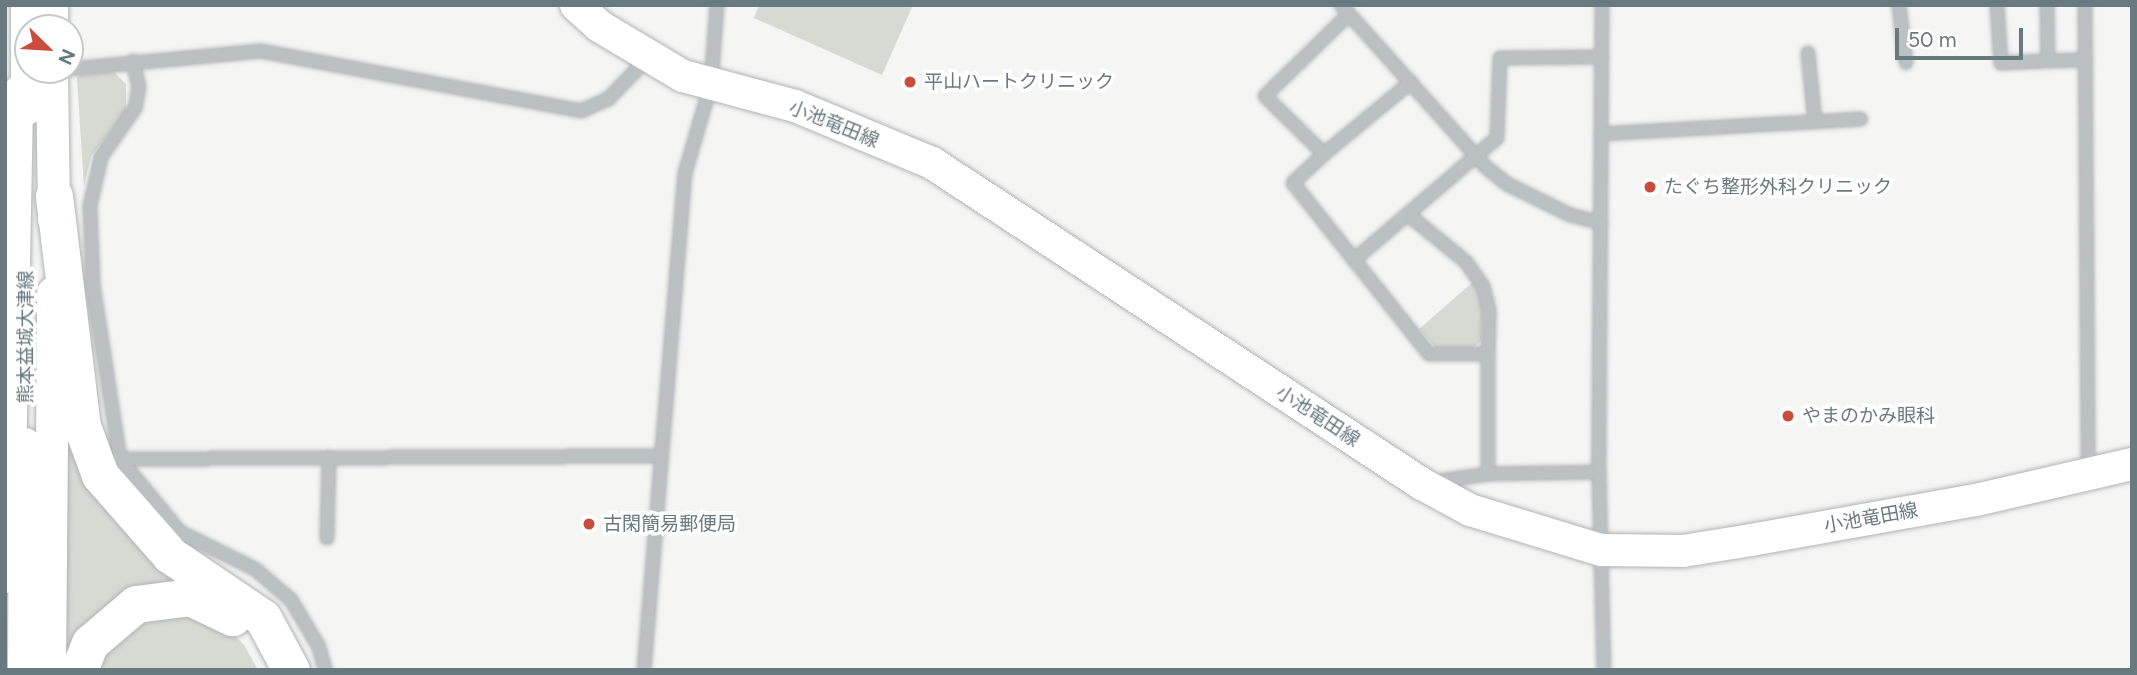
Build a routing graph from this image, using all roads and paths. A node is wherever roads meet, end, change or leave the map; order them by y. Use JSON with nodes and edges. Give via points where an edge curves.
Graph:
{"nodes":[{"id":1,"x":576,"y":5,"type":"edge"},
{"id":2,"x":717,"y":5,"type":"edge"},
{"id":3,"x":1602,"y":5,"type":"edge"},
{"id":4,"x":1899,"y":5,"type":"edge"},
{"id":5,"x":1997,"y":5,"type":"edge"},
{"id":6,"x":2047,"y":5,"type":"edge"},
{"id":7,"x":2085,"y":5,"type":"edge"},
{"id":8,"x":1345,"y":10,"type":"edge"},
{"id":9,"x":1808,"y":53,"type":"dead end"},
{"id":10,"x":1602,"y":57,"type":"junction"},
{"id":11,"x":648,"y":58,"type":"junction"},
{"id":12,"x":2085,"y":60,"type":"junction"},
{"id":13,"x":133,"y":61,"type":"junction"},
{"id":14,"x":2048,"y":61,"type":"junction"},
{"id":15,"x":1906,"y":63,"type":"dead end"},
{"id":16,"x":84,"y":67,"type":"edge"},
{"id":17,"x":1411,"y":82,"type":"junction"},
{"id":18,"x":27,"y":84,"type":"edge"},
{"id":19,"x":37,"y":84,"type":"edge"},
{"id":20,"x":39,"y":84,"type":"edge"},
{"id":21,"x":711,"y":84,"type":"junction"},
{"id":22,"x":1861,"y":119,"type":"dead end"},
{"id":23,"x":1815,"y":122,"type":"junction"},
{"id":24,"x":1601,"y":134,"type":"junction"},
{"id":25,"x":1324,"y":154,"type":"junction"},
{"id":26,"x":1476,"y":155,"type":"junction"},
{"id":27,"x":54,"y":196,"type":"junction"},
{"id":28,"x":1410,"y":216,"type":"junction"},
{"id":29,"x":1601,"y":223,"type":"junction"},
{"id":30,"x":1354,"y":260,"type":"junction"},
{"id":31,"x":1488,"y":354,"type":"junction"},
{"id":32,"x":660,"y":456,"type":"junction"},
{"id":33,"x":329,"y":457,"type":"junction"},
{"id":34,"x":120,"y":459,"type":"junction"},
{"id":35,"x":2132,"y":464,"type":"edge"},
{"id":36,"x":2088,"y":471,"type":"junction"},
{"id":37,"x":1599,"y":472,"type":"junction"},
{"id":38,"x":1488,"y":474,"type":"junction"},
{"id":39,"x":1422,"y":484,"type":"junction"},
{"id":40,"x":327,"y":538,"type":"dead end"},
{"id":41,"x":1601,"y":550,"type":"junction"},
{"id":42,"x":5,"y":573,"type":"edge"},
{"id":43,"x":24,"y":670,"type":"edge"},
{"id":44,"x":50,"y":670,"type":"edge"},
{"id":45,"x":79,"y":670,"type":"edge"},
{"id":46,"x":273,"y":670,"type":"edge"},
{"id":47,"x":291,"y":670,"type":"edge"},
{"id":48,"x":325,"y":670,"type":"edge"},
{"id":49,"x":644,"y":670,"type":"edge"},
{"id":50,"x":1604,"y":670,"type":"edge"}],
"edges":[{"from":1,"to":11,"type":"main road","name":"小池竜田線"},
{"from":2,"to":21,"type":"street"},
{"from":3,"to":10,"type":"street"},
{"from":4,"to":15,"type":"street"},
{"from":5,"to":14,"type":"street","via":[[2001,63]]},
{"from":6,"to":14,"type":"street"},
{"from":7,"to":12,"type":"street"},
{"from":8,"to":17,"type":"street"},
{"from":8,"to":25,"type":"street","via":[[1265,96]]},
{"from":9,"to":23,"type":"street"},
{"from":10,"to":24,"type":"street"},
{"from":10,"to":26,"type":"street","via":[[1500,58],[1497,138]]},
{"from":11,"to":13,"type":"street","via":[[608,99],[581,111],[261,51]]},
{"from":11,"to":21,"type":"main road","name":"小池竜田線"},
{"from":12,"to":14,"type":"street"},
{"from":12,"to":36,"type":"street"},
{"from":13,"to":16,"type":"street"},
{"from":13,"to":34,"type":"street","via":[[139,86],[135,108],[101,157],[90,206],[93,285]]},
{"from":17,"to":25,"type":"street"},
{"from":17,"to":26,"type":"street"},
{"from":18,"to":42,"type":"highway","via":[[14,100]]},
{"from":19,"to":43,"type":"main road","name":"熊本益城大津線"},
{"from":20,"to":27,"type":"main road","name":"熊本益城大津線"},
{"from":21,"to":32,"type":"street","via":[[685,173]]},
{"from":21,"to":39,"type":"main road","name":"小池竜田線","via":[[795,106],[932,163]]},
{"from":22,"to":23,"type":"street"},
{"from":23,"to":24,"type":"street"},
{"from":24,"to":29,"type":"street"},
{"from":25,"to":30,"type":"street","via":[[1293,183]]},
{"from":26,"to":28,"type":"street"},
{"from":26,"to":29,"type":"street","via":[[1507,184],[1570,215]]},
{"from":27,"to":44,"type":"main road","name":"熊本益城大津線"},
{"from":27,"to":47,"type":"highway","via":[[82,426],[100,475],[170,555],[263,618]]},
{"from":28,"to":30,"type":"street"},
{"from":28,"to":31,"type":"street","via":[[1466,262],[1483,286],[1489,310]]},
{"from":29,"to":37,"type":"street"},
{"from":30,"to":31,"type":"street","via":[[1429,354]]},
{"from":31,"to":38,"type":"street"},
{"from":32,"to":33,"type":"street"},
{"from":32,"to":49,"type":"street"},
{"from":33,"to":34,"type":"street"},
{"from":33,"to":40,"type":"street"},
{"from":34,"to":48,"type":"street","via":[[180,532],[255,569],[290,600],[319,647]]},
{"from":35,"to":36,"type":"main road","name":"小池竜田線"},
{"from":36,"to":41,"type":"main road","name":"小池竜田線","via":[[1976,500],[1751,540],[1683,551]]},
{"from":37,"to":38,"type":"street"},
{"from":37,"to":41,"type":"street"},
{"from":38,"to":39,"type":"street"},
{"from":39,"to":41,"type":"main road","name":"小池竜田線","via":[[1470,510]]},
{"from":41,"to":50,"type":"street"},
{"from":45,"to":46,"type":"highway","via":[[90,643],[135,604],[190,597],[214,605],[242,624],[261,645]]}]}
